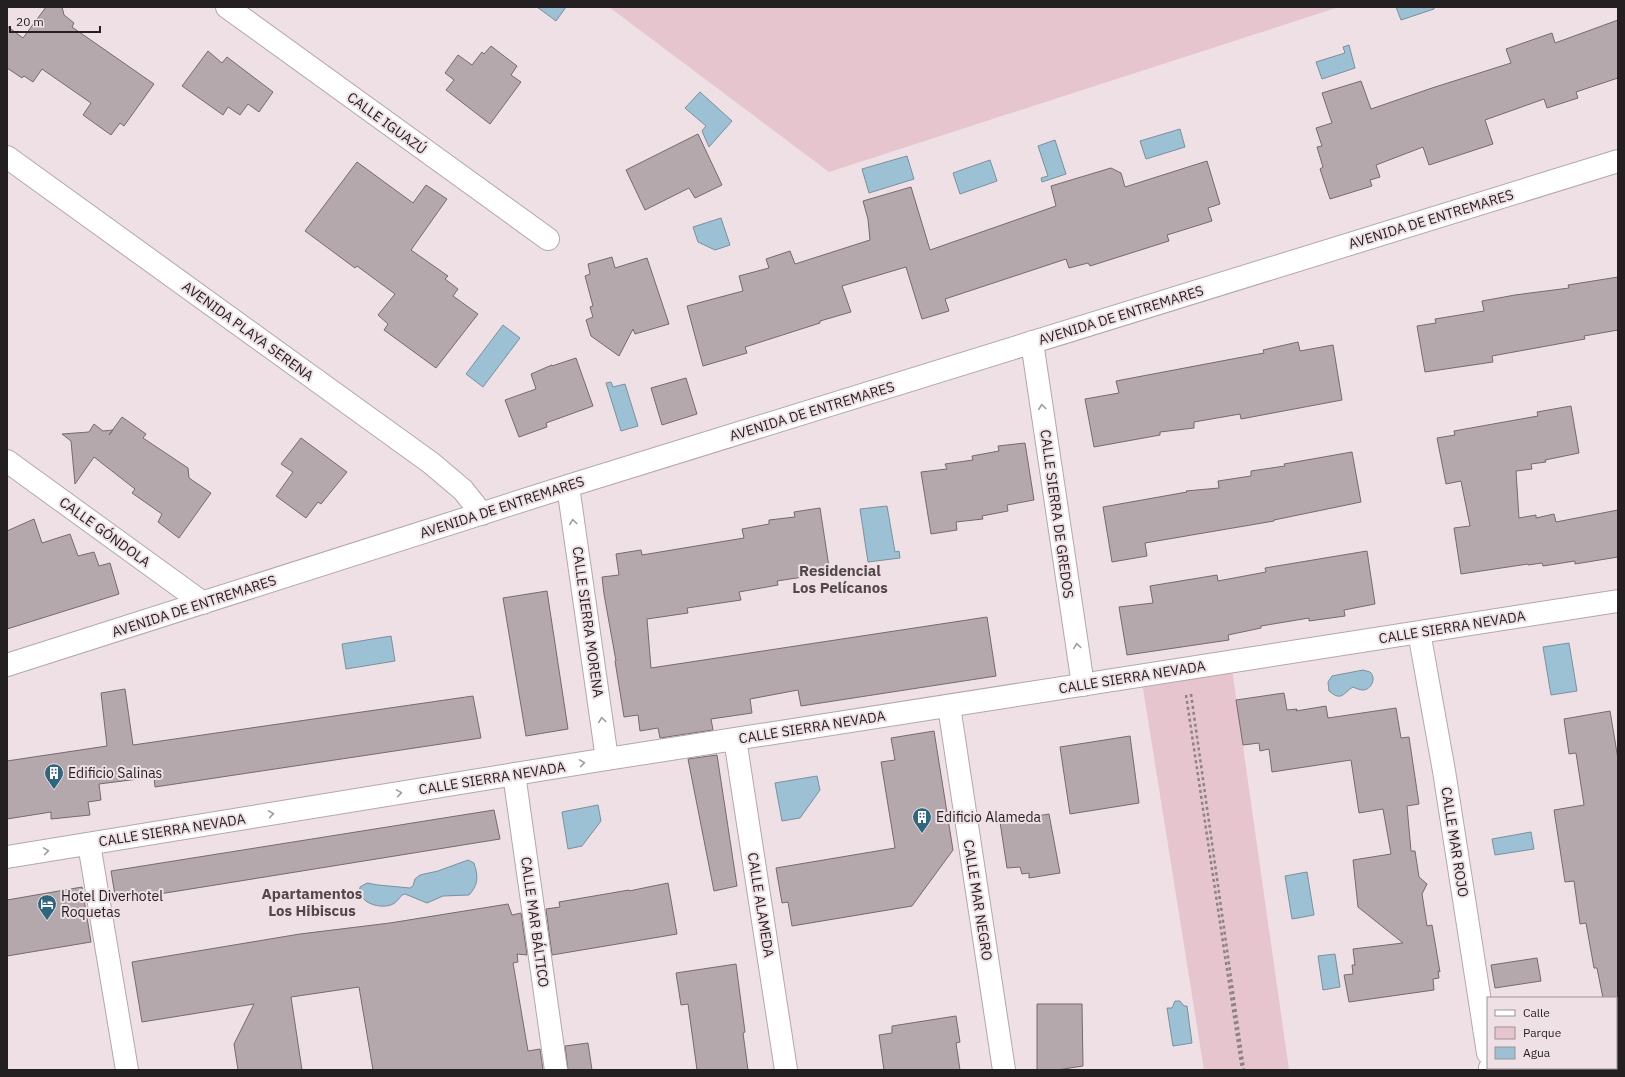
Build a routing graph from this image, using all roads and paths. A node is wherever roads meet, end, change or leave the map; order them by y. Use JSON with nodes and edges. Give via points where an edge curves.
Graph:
{"nodes":[{"id":1,"x":227,"y":7,"type":"edge"},
{"id":2,"x":7,"y":157,"type":"edge"},
{"id":3,"x":1618,"y":161,"type":"edge"},
{"id":4,"x":548,"y":240,"type":"dead end"},
{"id":5,"x":1032,"y":342,"type":"junction"},
{"id":6,"x":7,"y":461,"type":"edge"},
{"id":7,"x":568,"y":486,"type":"junction"},
{"id":8,"x":482,"y":514,"type":"junction"},
{"id":9,"x":1618,"y":601,"type":"edge"},
{"id":10,"x":202,"y":602,"type":"junction"},
{"id":11,"x":1420,"y":632,"type":"junction"},
{"id":12,"x":7,"y":665,"type":"edge"},
{"id":13,"x":1185,"y":669,"type":"junction"},
{"id":14,"x":1082,"y":685,"type":"junction"},
{"id":15,"x":949,"y":706,"type":"junction"},
{"id":16,"x":735,"y":739,"type":"junction"},
{"id":17,"x":607,"y":759,"type":"junction"},
{"id":18,"x":514,"y":774,"type":"junction"},
{"id":19,"x":89,"y":844,"type":"junction"},
{"id":20,"x":7,"y":857,"type":"edge"},
{"id":21,"x":1487,"y":1047,"type":"edge"},
{"id":22,"x":127,"y":1070,"type":"edge"},
{"id":23,"x":556,"y":1070,"type":"edge"},
{"id":24,"x":786,"y":1070,"type":"edge"},
{"id":25,"x":1004,"y":1070,"type":"edge"},
{"id":26,"x":1243,"y":1070,"type":"edge"}],
"edges":[{"from":1,"to":4,"type":"street","name":"CALLE IGUAZÚ"},
{"from":2,"to":8,"type":"street","name":"AVENIDA PLAYA SERENA","via":[[430,462],[463,490]]},
{"from":3,"to":5,"type":"street","name":"AVENIDA DE ENTREMARES"},
{"from":5,"to":7,"type":"street","name":"AVENIDA DE ENTREMARES"},
{"from":14,"to":5,"type":"street","name":"CALLE SIERRA DE GREDOS","one_way":true},
{"from":6,"to":10,"type":"street","name":"CALLE GÓNDOLA"},
{"from":7,"to":8,"type":"street","name":"AVENIDA DE ENTREMARES"},
{"from":17,"to":7,"type":"street","name":"CALLE SIERRA MORENA","one_way":true},
{"from":8,"to":10,"type":"street","name":"AVENIDA DE ENTREMARES"},
{"from":9,"to":11,"type":"street","name":"CALLE SIERRA NEVADA"},
{"from":10,"to":12,"type":"street","name":"AVENIDA DE ENTREMARES"},
{"from":11,"to":13,"type":"street","name":"CALLE SIERRA NEVADA"},
{"from":11,"to":21,"type":"street","name":"CALLE MAR ROJO"},
{"from":13,"to":14,"type":"street","name":"CALLE SIERRA NEVADA"},
{"from":13,"to":26,"type":"path"},
{"from":14,"to":15,"type":"street","name":"CALLE SIERRA NEVADA"},
{"from":15,"to":16,"type":"street","name":"CALLE SIERRA NEVADA"},
{"from":15,"to":25,"type":"street","name":"CALLE MAR NEGRO"},
{"from":16,"to":17,"type":"street","name":"CALLE SIERRA NEVADA"},
{"from":16,"to":24,"type":"street","name":"CALLE ALAMEDA"},
{"from":18,"to":17,"type":"street","name":"CALLE SIERRA NEVADA","one_way":true},
{"from":19,"to":18,"type":"street","name":"CALLE SIERRA NEVADA","one_way":true},
{"from":18,"to":23,"type":"street","name":"CALLE MAR BÁLTICO"},
{"from":20,"to":19,"type":"street","name":"CALLE SIERRA NEVADA","one_way":true},
{"from":19,"to":22,"type":"street"}]}
